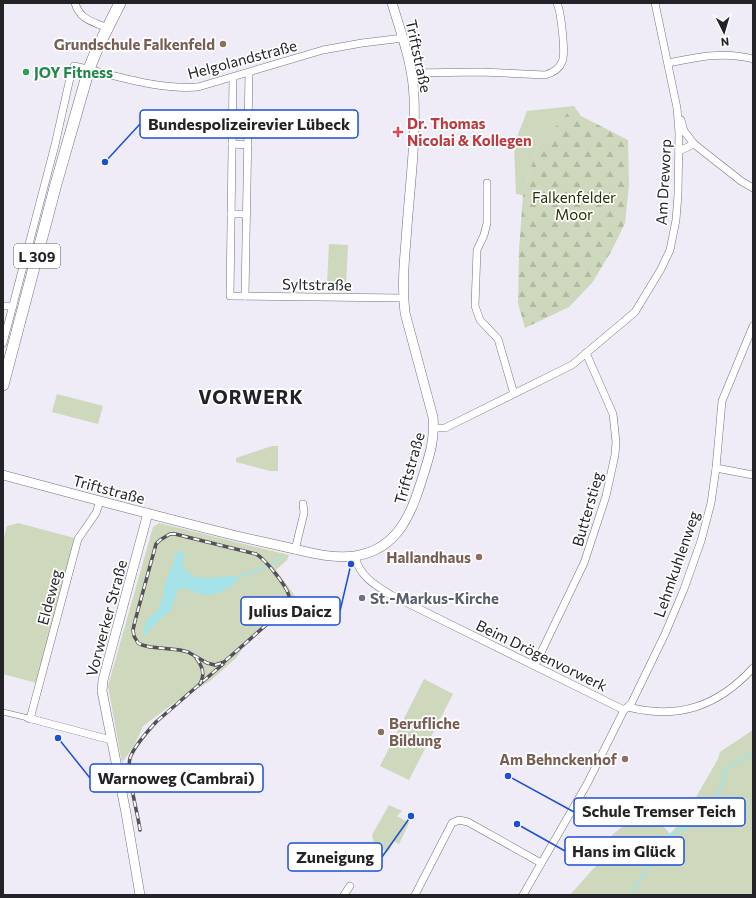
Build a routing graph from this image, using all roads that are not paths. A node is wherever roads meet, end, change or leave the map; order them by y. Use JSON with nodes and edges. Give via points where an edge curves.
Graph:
{"nodes":[{"id":1,"x":75,"y":3,"type":"edge"},
{"id":2,"x":120,"y":3,"type":"edge"},
{"id":3,"x":392,"y":3,"type":"edge"},
{"id":4,"x":557,"y":3,"type":"edge"},
{"id":5,"x":655,"y":3,"type":"edge"},
{"id":6,"x":107,"y":28,"type":"junction"},
{"id":7,"x":403,"y":38,"type":"junction"},
{"id":8,"x":753,"y":59,"type":"edge"},
{"id":9,"x":668,"y":63,"type":"junction"},
{"id":10,"x":89,"y":70,"type":"junction"},
{"id":11,"x":249,"y":73,"type":"junction"},
{"id":12,"x":411,"y":73,"type":"junction"},
{"id":13,"x":233,"y":78,"type":"junction"},
{"id":14,"x":677,"y":108,"type":"junction"},
{"id":15,"x":232,"y":144,"type":"junction"},
{"id":16,"x":694,"y":144,"type":"junction"},
{"id":17,"x":248,"y":145,"type":"junction"},
{"id":18,"x":679,"y":151,"type":"junction"},
{"id":19,"x":487,"y":183,"type":"dead end"},
{"id":20,"x":753,"y":188,"type":"edge"},
{"id":21,"x":231,"y":214,"type":"junction"},
{"id":22,"x":246,"y":214,"type":"junction"},
{"id":23,"x":245,"y":296,"type":"junction"},
{"id":24,"x":403,"y":298,"type":"junction"},
{"id":25,"x":3,"y":306,"type":"edge"},
{"id":26,"x":13,"y":306,"type":"junction"},
{"id":27,"x":753,"y":326,"type":"edge"},
{"id":28,"x":751,"y":339,"type":"edge"},
{"id":29,"x":3,"y":343,"type":"edge"},
{"id":30,"x":586,"y":353,"type":"junction"},
{"id":31,"x":3,"y":385,"type":"edge"},
{"id":32,"x":514,"y":394,"type":"junction"},
{"id":33,"x":434,"y":428,"type":"junction"},
{"id":34,"x":716,"y":468,"type":"junction"},
{"id":35,"x":3,"y":475,"type":"edge"},
{"id":36,"x":753,"y":475,"type":"edge"},
{"id":37,"x":100,"y":501,"type":"junction"},
{"id":38,"x":303,"y":504,"type":"dead end"},
{"id":39,"x":148,"y":513,"type":"junction"},
{"id":40,"x":295,"y":550,"type":"junction"},
{"id":41,"x":355,"y":556,"type":"junction"},
{"id":42,"x":535,"y":665,"type":"junction"},
{"id":43,"x":753,"y":668,"type":"edge"},
{"id":44,"x":626,"y":708,"type":"junction"},
{"id":45,"x":3,"y":712,"type":"edge"},
{"id":46,"x":29,"y":719,"type":"junction"},
{"id":47,"x":112,"y":740,"type":"junction"},
{"id":48,"x":541,"y":863,"type":"junction"},
{"id":49,"x":350,"y":886,"type":"dead end"},
{"id":50,"x":140,"y":895,"type":"edge"},
{"id":51,"x":344,"y":895,"type":"edge"},
{"id":52,"x":415,"y":895,"type":"edge"},
{"id":53,"x":523,"y":895,"type":"edge"}],
"edges":[{"from":1,"to":6,"type":"street","via":[[82,16]]},
{"from":2,"to":6,"type":"main road","number":"L 309"},
{"from":3,"to":7,"type":"street","name":"Triftstraße"},
{"from":4,"to":12,"type":"street","via":[[563,61],[553,72],[545,75],[481,72]]},
{"from":5,"to":9,"type":"street","name":"Am Dreworp"},
{"from":6,"to":10,"type":"main road","number":"L 309"},
{"from":7,"to":11,"type":"street","name":"Helgolandstraße","via":[[324,50]]},
{"from":7,"to":12,"type":"street","name":"Triftstraße"},
{"from":8,"to":9,"type":"street","via":[[721,54]]},
{"from":9,"to":14,"type":"street","name":"Am Dreworp"},
{"from":10,"to":13,"type":"street","name":"Helgolandstraße","via":[[154,85],[183,88]]},
{"from":10,"to":26,"type":"street","name":"Helgolandstraße","via":[[74,66],[70,78]]},
{"from":10,"to":31,"type":"main road","number":"L 309"},
{"from":11,"to":13,"type":"street","name":"Helgolandstraße"},
{"from":11,"to":17,"type":"street"},
{"from":12,"to":24,"type":"street","name":"Triftstraße","via":[[414,137]]},
{"from":13,"to":15,"type":"street"},
{"from":14,"to":16,"type":"street","via":[[684,130]]},
{"from":14,"to":18,"type":"street","name":"Am Dreworp"},
{"from":15,"to":17,"type":"street"},
{"from":15,"to":21,"type":"street"},
{"from":16,"to":18,"type":"street"},
{"from":16,"to":20,"type":"street"},
{"from":17,"to":22,"type":"street"},
{"from":18,"to":30,"type":"street","name":"Am Dreworp","via":[[676,220],[670,250],[635,312]]},
{"from":19,"to":32,"type":"street","via":[[487,223],[477,250],[475,306],[480,320],[498,339]]},
{"from":21,"to":22,"type":"street"},
{"from":21,"to":23,"type":"street","name":"Syltstraße","via":[[230,296]]},
{"from":22,"to":23,"type":"street"},
{"from":23,"to":24,"type":"street","name":"Syltstraße"},
{"from":24,"to":33,"type":"street","name":"Triftstraße"},
{"from":25,"to":26,"type":"street"},
{"from":26,"to":29,"type":"street"},
{"from":27,"to":28,"type":"street","name":"Lehmkuhlenweg"},
{"from":28,"to":34,"type":"street","name":"Lehmkuhlenweg","via":[[722,401]]},
{"from":30,"to":32,"type":"street","name":"Am Dreworp","via":[[572,365]]},
{"from":30,"to":42,"type":"street","name":"Butterstieg","via":[[613,414],[615,455],[606,496],[584,563]]},
{"from":32,"to":33,"type":"street","name":"Am Dreworp","via":[[445,428]]},
{"from":33,"to":41,"type":"street","name":"Triftstraße","via":[[433,444],[421,483],[403,526],[380,547]]},
{"from":34,"to":36,"type":"street"},
{"from":34,"to":44,"type":"street","name":"Lehmkuhlenweg","via":[[711,503],[701,541],[684,589],[631,704]]},
{"from":35,"to":37,"type":"street","name":"Triftstraße"},
{"from":37,"to":39,"type":"street","name":"Triftstraße"},
{"from":37,"to":46,"type":"street","name":"Eldeweg","via":[[96,512],[78,539]]},
{"from":38,"to":40,"type":"street","via":[[304,513]]},
{"from":39,"to":40,"type":"street","name":"Triftstraße"},
{"from":39,"to":47,"type":"street","name":"Vorwerker Straße","via":[[102,691]]},
{"from":40,"to":41,"type":"street","name":"Triftstraße","via":[[327,556]]},
{"from":41,"to":42,"type":"street","name":"Beim Drögenvorwerk","via":[[357,565],[369,580],[391,595]]},
{"from":42,"to":44,"type":"street","name":"Beim Drögenvorwerk"},
{"from":43,"to":44,"type":"street","name":"Beim Drögenvorwerk","via":[[725,693],[700,706],[674,712]]},
{"from":44,"to":48,"type":"street","via":[[587,784]]},
{"from":45,"to":46,"type":"street"},
{"from":46,"to":47,"type":"street"},
{"from":47,"to":50,"type":"street","name":"Vorwerker Straße"},
{"from":48,"to":52,"type":"street","via":[[468,822],[459,820],[452,823]]},
{"from":48,"to":53,"type":"street"},
{"from":49,"to":51,"type":"street"}]}
